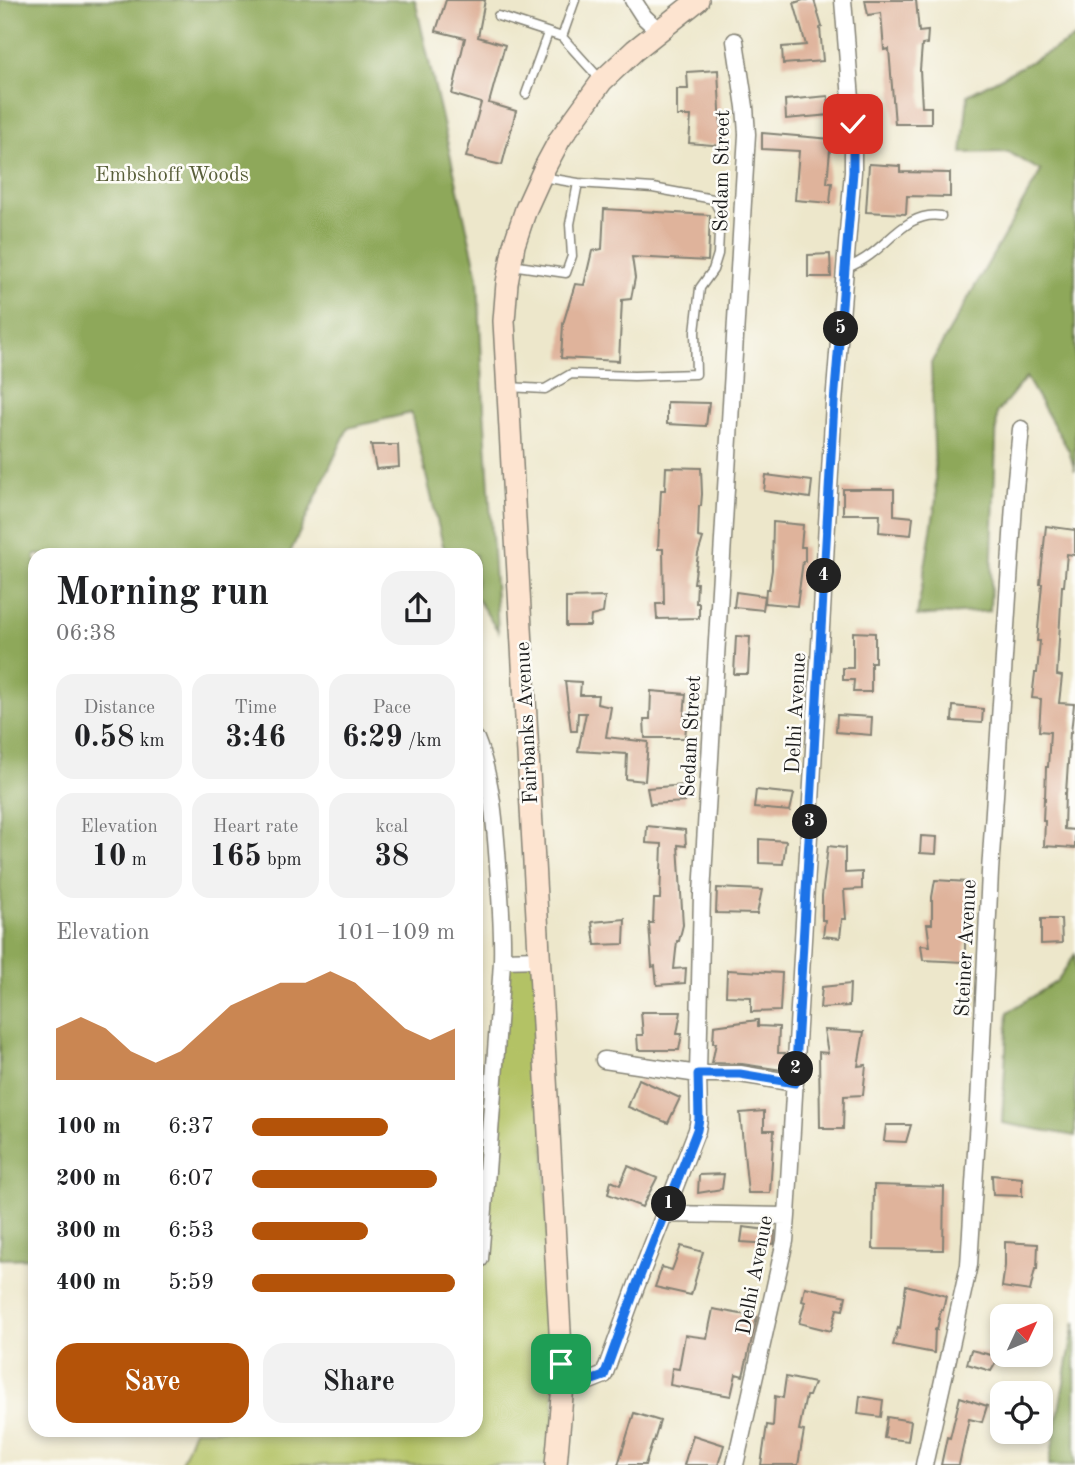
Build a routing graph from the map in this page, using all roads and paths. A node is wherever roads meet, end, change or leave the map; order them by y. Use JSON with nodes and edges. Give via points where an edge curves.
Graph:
{"nodes":[{"id":1,"x":575,"y":0,"type":"edge"},
{"id":2,"x":633,"y":0,"type":"edge"},
{"id":3,"x":677,"y":0,"type":"edge"},
{"id":4,"x":698,"y":0,"type":"edge"},
{"id":5,"x":843,"y":0,"type":"edge"},
{"id":6,"x":498,"y":16,"type":"dead end"},
{"id":7,"x":659,"y":30,"type":"junction"},
{"id":8,"x":548,"y":33,"type":"junction"},
{"id":9,"x":562,"y":37,"type":"junction"},
{"id":10,"x":735,"y":41,"type":"dead end"},
{"id":11,"x":602,"y":81,"type":"junction"},
{"id":12,"x":526,"y":94,"type":"dead end"},
{"id":13,"x":540,"y":177,"type":"junction"},
{"id":14,"x":578,"y":183,"type":"junction"},
{"id":15,"x":941,"y":216,"type":"dead end"},
{"id":16,"x":510,"y":265,"type":"junction"},
{"id":17,"x":845,"y":269,"type":"junction"},
{"id":18,"x":508,"y":387,"type":"junction"},
{"id":19,"x":1021,"y":429,"type":"dead end"},
{"id":20,"x":483,"y":764,"type":"edge"},
{"id":21,"x":538,"y":959,"type":"junction"},
{"id":22,"x":502,"y":960,"type":"junction"},
{"id":23,"x":604,"y":1060,"type":"dead end"},
{"id":24,"x":698,"y":1074,"type":"junction"},
{"id":25,"x":795,"y":1083,"type":"junction"},
{"id":26,"x":665,"y":1214,"type":"junction"},
{"id":27,"x":787,"y":1216,"type":"junction"},
{"id":28,"x":483,"y":1222,"type":"edge"},
{"id":29,"x":563,"y":1385,"type":"junction"},
{"id":30,"x":556,"y":1465,"type":"edge"},
{"id":31,"x":735,"y":1465,"type":"edge"},
{"id":32,"x":924,"y":1465,"type":"edge"}],
"edges":[{"from":1,"to":9,"type":"lane"},
{"from":2,"to":7,"type":"street"},
{"from":3,"to":7,"type":"street","name":"Fairbanks Avenue"},
{"from":4,"to":7,"type":"street","name":"Fairbanks Avenue"},
{"from":5,"to":17,"type":"street","name":"Delhi Avenue","via":[[853,124]]},
{"from":6,"to":8,"type":"lane"},
{"from":7,"to":11,"type":"street","name":"Fairbanks Avenue"},
{"from":8,"to":9,"type":"lane"},
{"from":8,"to":12,"type":"lane"},
{"from":9,"to":11,"type":"lane"},
{"from":10,"to":24,"type":"street","name":"Sedam Street","via":[[747,134],[702,894]]},
{"from":11,"to":13,"type":"street","name":"Fairbanks Avenue","via":[[560,139]]},
{"from":13,"to":14,"type":"lane"},
{"from":13,"to":16,"type":"street","name":"Fairbanks Avenue"},
{"from":14,"to":16,"type":"lane","via":[[570,224],[572,256],[566,273]]},
{"from":14,"to":18,"type":"lane","via":[[653,188],[713,199],[720,212],[718,254],[701,288],[696,374],[571,374],[545,389]]},
{"from":15,"to":17,"type":"lane","via":[[932,214],[909,223]]},
{"from":16,"to":18,"type":"street","name":"Fairbanks Avenue","via":[[504,321]]},
{"from":17,"to":25,"type":"street","name":"Delhi Avenue"},
{"from":18,"to":21,"type":"street","name":"Fairbanks Avenue"},
{"from":19,"to":32,"type":"street","name":"Steiner Avenue","via":[[969,1265]]},
{"from":20,"to":22,"type":"street","via":[[495,819]]},
{"from":21,"to":22,"type":"street"},
{"from":21,"to":29,"type":"street","name":"Fairbanks Avenue"},
{"from":22,"to":28,"type":"street"},
{"from":23,"to":24,"type":"street"},
{"from":24,"to":25,"type":"street","via":[[740,1074]]},
{"from":24,"to":26,"type":"street","name":"Sedam Street","via":[[697,1130]]},
{"from":25,"to":27,"type":"street","name":"Delhi Avenue"},
{"from":26,"to":27,"type":"street"},
{"from":26,"to":29,"type":"street","name":"Sedam Street","via":[[604,1376]]},
{"from":27,"to":31,"type":"street","name":"Delhi Avenue"},
{"from":29,"to":30,"type":"street","name":"Fairbanks Avenue"}]}
